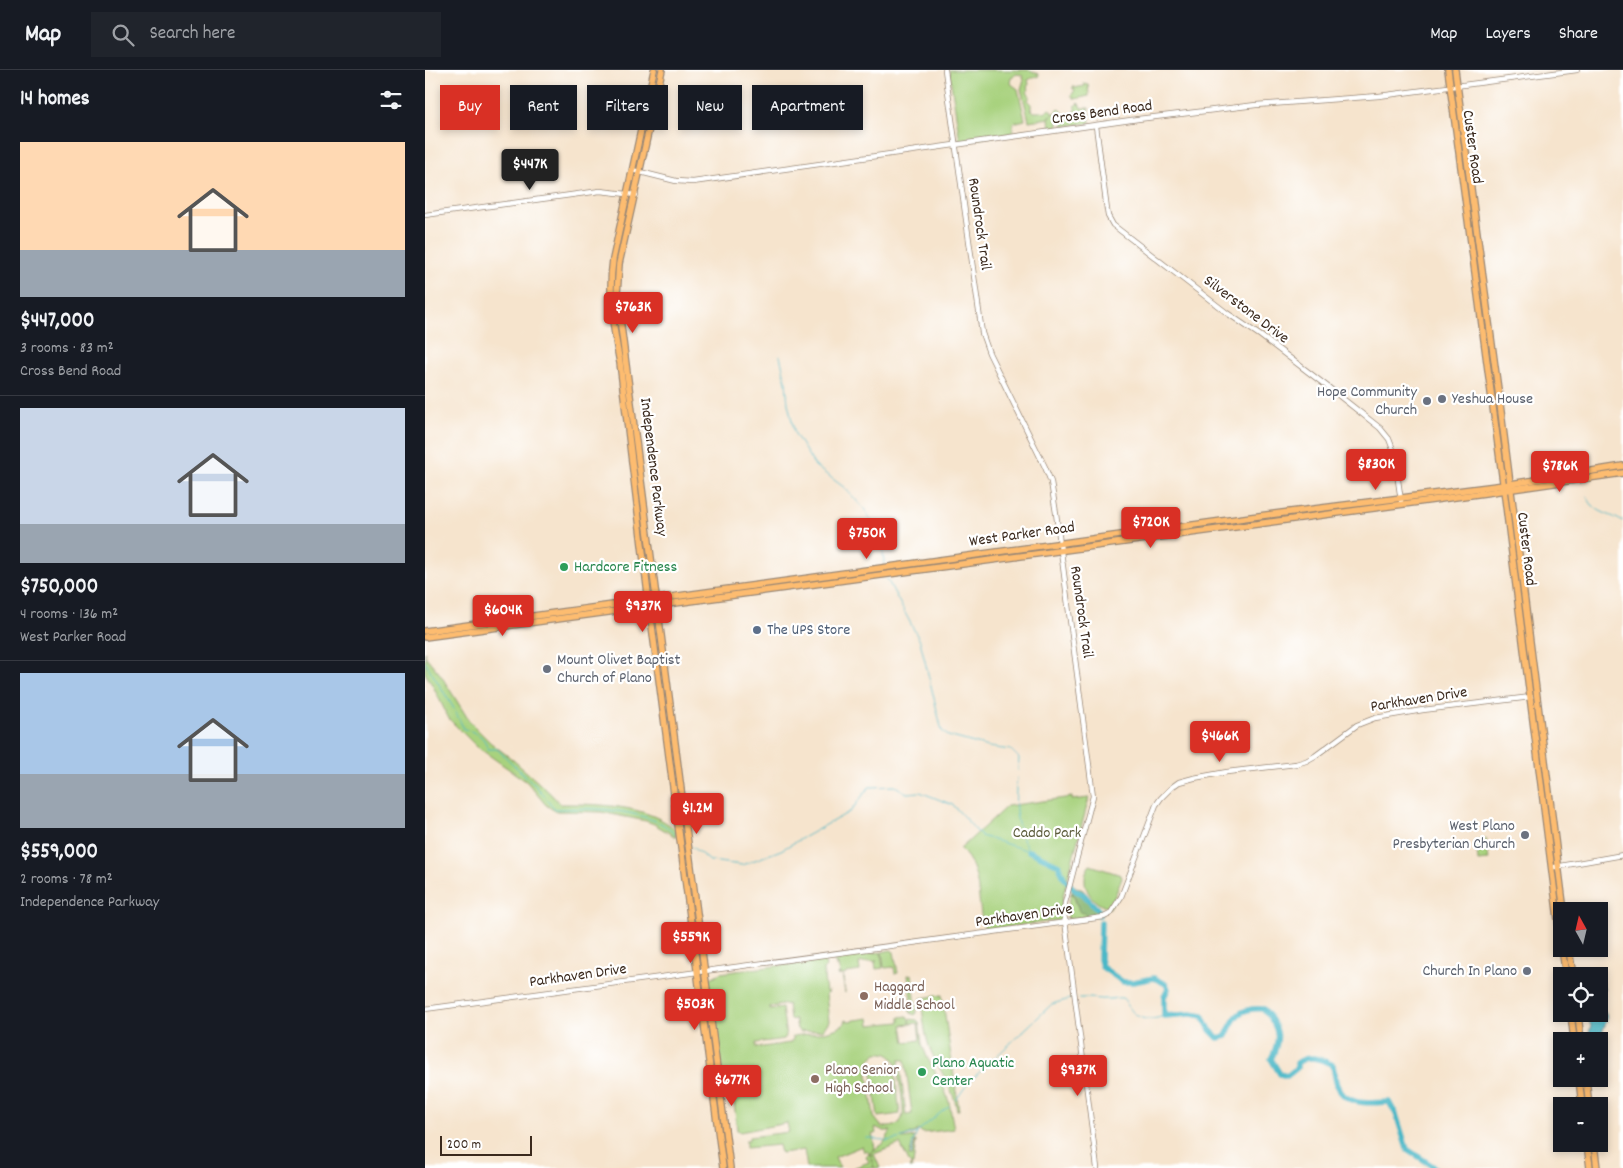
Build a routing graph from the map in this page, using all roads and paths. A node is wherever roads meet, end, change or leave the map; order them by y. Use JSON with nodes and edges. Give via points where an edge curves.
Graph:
{"nodes":[{"id":1,"x":654,"y":70,"type":"edge"},
{"id":2,"x":662,"y":70,"type":"edge"},
{"id":3,"x":945,"y":70,"type":"edge"},
{"id":4,"x":1448,"y":70,"type":"edge"},
{"id":5,"x":1455,"y":70,"type":"edge"},
{"id":6,"x":1577,"y":70,"type":"edge"},
{"id":7,"x":1454,"y":86,"type":"junction"},
{"id":8,"x":1096,"y":126,"type":"junction"},
{"id":9,"x":956,"y":146,"type":"junction"},
{"id":10,"x":632,"y":170,"type":"junction"},
{"id":11,"x":640,"y":172,"type":"junction"},
{"id":12,"x":627,"y":194,"type":"junction"},
{"id":13,"x":636,"y":195,"type":"junction"},
{"id":14,"x":425,"y":215,"type":"edge"},
{"id":15,"x":1623,"y":466,"type":"edge"},
{"id":16,"x":1623,"y":473,"type":"edge"},
{"id":17,"x":1557,"y":480,"type":"junction"},
{"id":18,"x":1507,"y":487,"type":"junction"},
{"id":19,"x":1401,"y":501,"type":"junction"},
{"id":20,"x":650,"y":547,"type":"junction"},
{"id":21,"x":1060,"y":547,"type":"junction"},
{"id":22,"x":643,"y":548,"type":"junction"},
{"id":23,"x":748,"y":590,"type":"junction"},
{"id":24,"x":708,"y":592,"type":"junction"},
{"id":25,"x":709,"y":599,"type":"junction"},
{"id":26,"x":653,"y":603,"type":"junction"},
{"id":27,"x":555,"y":617,"type":"junction"},
{"id":28,"x":425,"y":631,"type":"edge"},
{"id":29,"x":425,"y":638,"type":"edge"},
{"id":30,"x":1534,"y":697,"type":"junction"},
{"id":31,"x":1623,"y":855,"type":"edge"},
{"id":32,"x":1555,"y":867,"type":"junction"},
{"id":33,"x":1558,"y":902,"type":"edge"},
{"id":34,"x":1563,"y":902,"type":"edge"},
{"id":35,"x":1065,"y":924,"type":"junction"},
{"id":36,"x":701,"y":972,"type":"junction"},
{"id":37,"x":425,"y":1009,"type":"edge"},
{"id":38,"x":1588,"y":1152,"type":"edge"},
{"id":39,"x":1595,"y":1152,"type":"edge"},
{"id":40,"x":723,"y":1168,"type":"edge"},
{"id":41,"x":730,"y":1168,"type":"edge"},
{"id":42,"x":1097,"y":1168,"type":"edge"},
{"id":43,"x":1590,"y":1168,"type":"edge"},
{"id":44,"x":1597,"y":1168,"type":"edge"}],
"edges":[{"from":1,"to":10,"type":"main road","name":"Independence Parkway"},
{"from":2,"to":11,"type":"main road","name":"Independence Parkway"},
{"from":3,"to":9,"type":"street","name":"Roundrock Trail"},
{"from":4,"to":7,"type":"main road","name":"Custer Road"},
{"from":5,"to":7,"type":"main road","name":"Custer Road"},
{"from":6,"to":7,"type":"street","name":"Cross Bend Road"},
{"from":7,"to":8,"type":"street","name":"Cross Bend Road","via":[[1339,100],[1256,105]]},
{"from":7,"to":18,"type":"main road","name":"Custer Road"},
{"from":8,"to":9,"type":"street","name":"Cross Bend Road"},
{"from":8,"to":19,"type":"street","name":"Silverstone Drive","via":[[1108,216],[1113,225],[1379,428],[1389,439],[1394,452]]},
{"from":9,"to":11,"type":"street","name":"Cross Bend Road","via":[[693,182]]},
{"from":9,"to":21,"type":"street","name":"Roundrock Trail","via":[[982,333],[1049,476]]},
{"from":10,"to":11,"type":"street","name":"Cross Bend Road"},
{"from":10,"to":12,"type":"main road","name":"Independence Parkway"},
{"from":11,"to":13,"type":"main road","name":"Independence Parkway"},
{"from":12,"to":13,"type":"street"},
{"from":12,"to":14,"type":"street","via":[[600,192]]},
{"from":12,"to":22,"type":"main road","name":"Independence Parkway","via":[[610,285]]},
{"from":13,"to":20,"type":"main road","name":"Independence Parkway","via":[[619,264],[617,290]]},
{"from":15,"to":17,"type":"main road","name":"West Parker Road"},
{"from":16,"to":17,"type":"main road","name":"West Parker Road"},
{"from":17,"to":18,"type":"main road","name":"West Parker Road"},
{"from":18,"to":19,"type":"main road","name":"West Parker Road"},
{"from":18,"to":30,"type":"main road","name":"Custer Road"},
{"from":19,"to":21,"type":"main road","name":"West Parker Road"},
{"from":20,"to":22,"type":"main road"},
{"from":20,"to":26,"type":"main road","name":"Independence Parkway"},
{"from":21,"to":23,"type":"main road","name":"West Parker Road"},
{"from":21,"to":35,"type":"street","name":"Roundrock Trail","via":[[1093,796],[1065,903]]},
{"from":22,"to":26,"type":"main road","name":"Independence Parkway"},
{"from":23,"to":24,"type":"main road","name":"West Parker Road"},
{"from":23,"to":25,"type":"main road","name":"West Parker Road"},
{"from":24,"to":25,"type":"main road"},
{"from":24,"to":26,"type":"main road","name":"West Parker Road"},
{"from":25,"to":26,"type":"main road","name":"West Parker Road"},
{"from":26,"to":27,"type":"main road","name":"West Parker Road"},
{"from":26,"to":36,"type":"main road","name":"Independence Parkway"},
{"from":27,"to":28,"type":"main road","name":"West Parker Road"},
{"from":27,"to":29,"type":"main road","name":"West Parker Road"},
{"from":30,"to":32,"type":"main road","name":"Custer Road"},
{"from":30,"to":35,"type":"street","name":"Parkhaven Drive","via":[[1375,718],[1357,725],[1306,761],[1179,782],[1156,805],[1115,908],[1104,917]]},
{"from":31,"to":32,"type":"street"},
{"from":32,"to":33,"type":"main road","name":"Custer Road"},
{"from":32,"to":34,"type":"main road","name":"Custer Road"},
{"from":35,"to":36,"type":"street","name":"Parkhaven Drive"},
{"from":35,"to":42,"type":"street","name":"Roundrock Trail"},
{"from":36,"to":37,"type":"street","name":"Parkhaven Drive"},
{"from":36,"to":40,"type":"main road","name":"Independence Parkway"},
{"from":36,"to":41,"type":"main road","name":"Independence Parkway"},
{"from":38,"to":43,"type":"main road"},
{"from":39,"to":44,"type":"main road"}]}
